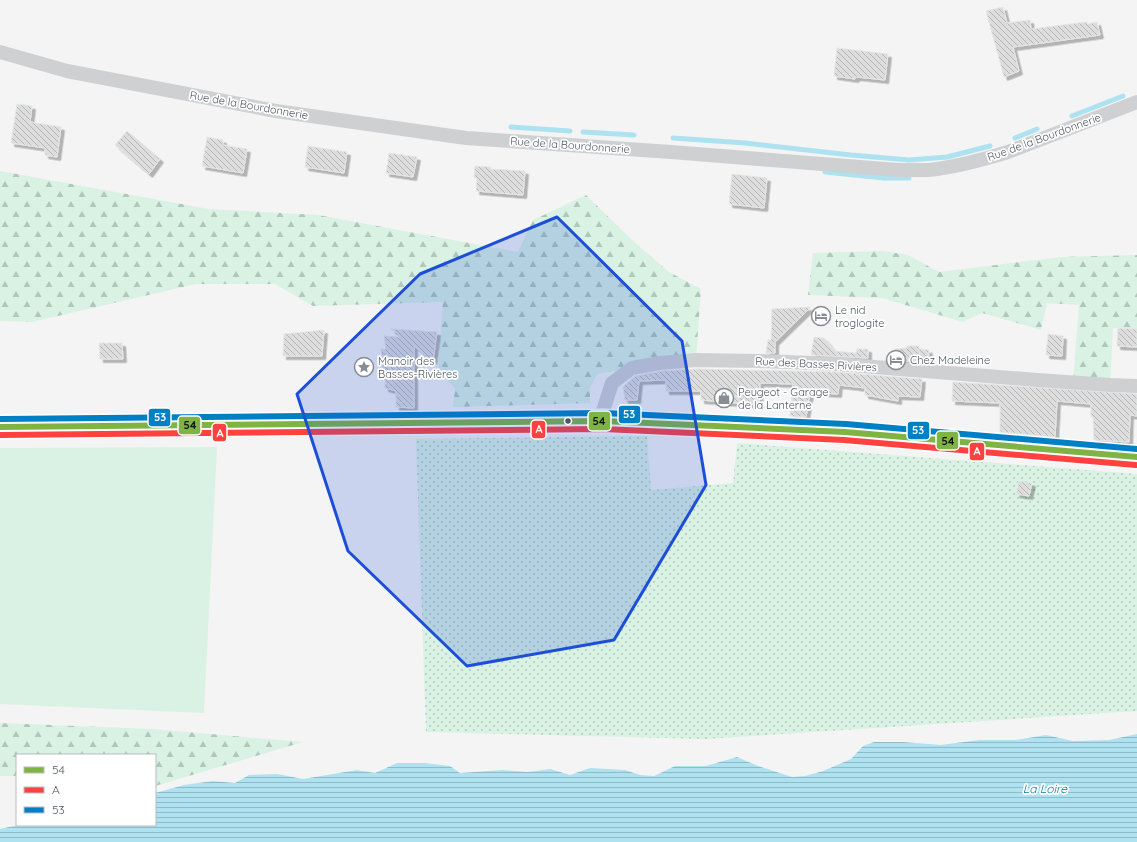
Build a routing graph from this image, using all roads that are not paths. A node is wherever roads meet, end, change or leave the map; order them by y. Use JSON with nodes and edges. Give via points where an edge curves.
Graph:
{"nodes":[{"id":1,"x":0,"y":52,"type":"edge"},
{"id":2,"x":1137,"y":102,"type":"edge"},
{"id":3,"x":1137,"y":386,"type":"edge"},
{"id":4,"x":603,"y":421,"type":"junction"},
{"id":5,"x":0,"y":427,"type":"edge"},
{"id":6,"x":1137,"y":457,"type":"edge"}],
"edges":[{"from":1,"to":2,"type":"street","name":"Rue de la Bourdonnerie","via":[[67,71],[276,111],[466,138],[898,170],[928,170],[956,166],[1008,152]]},
{"from":3,"to":4,"type":"street","name":"Rue des Basses Rivières","via":[[837,364],[696,360],[632,368],[612,383],[603,411]]},
{"from":4,"to":5,"type":"main road"},
{"from":4,"to":6,"type":"main road","via":[[844,432]]}]}
